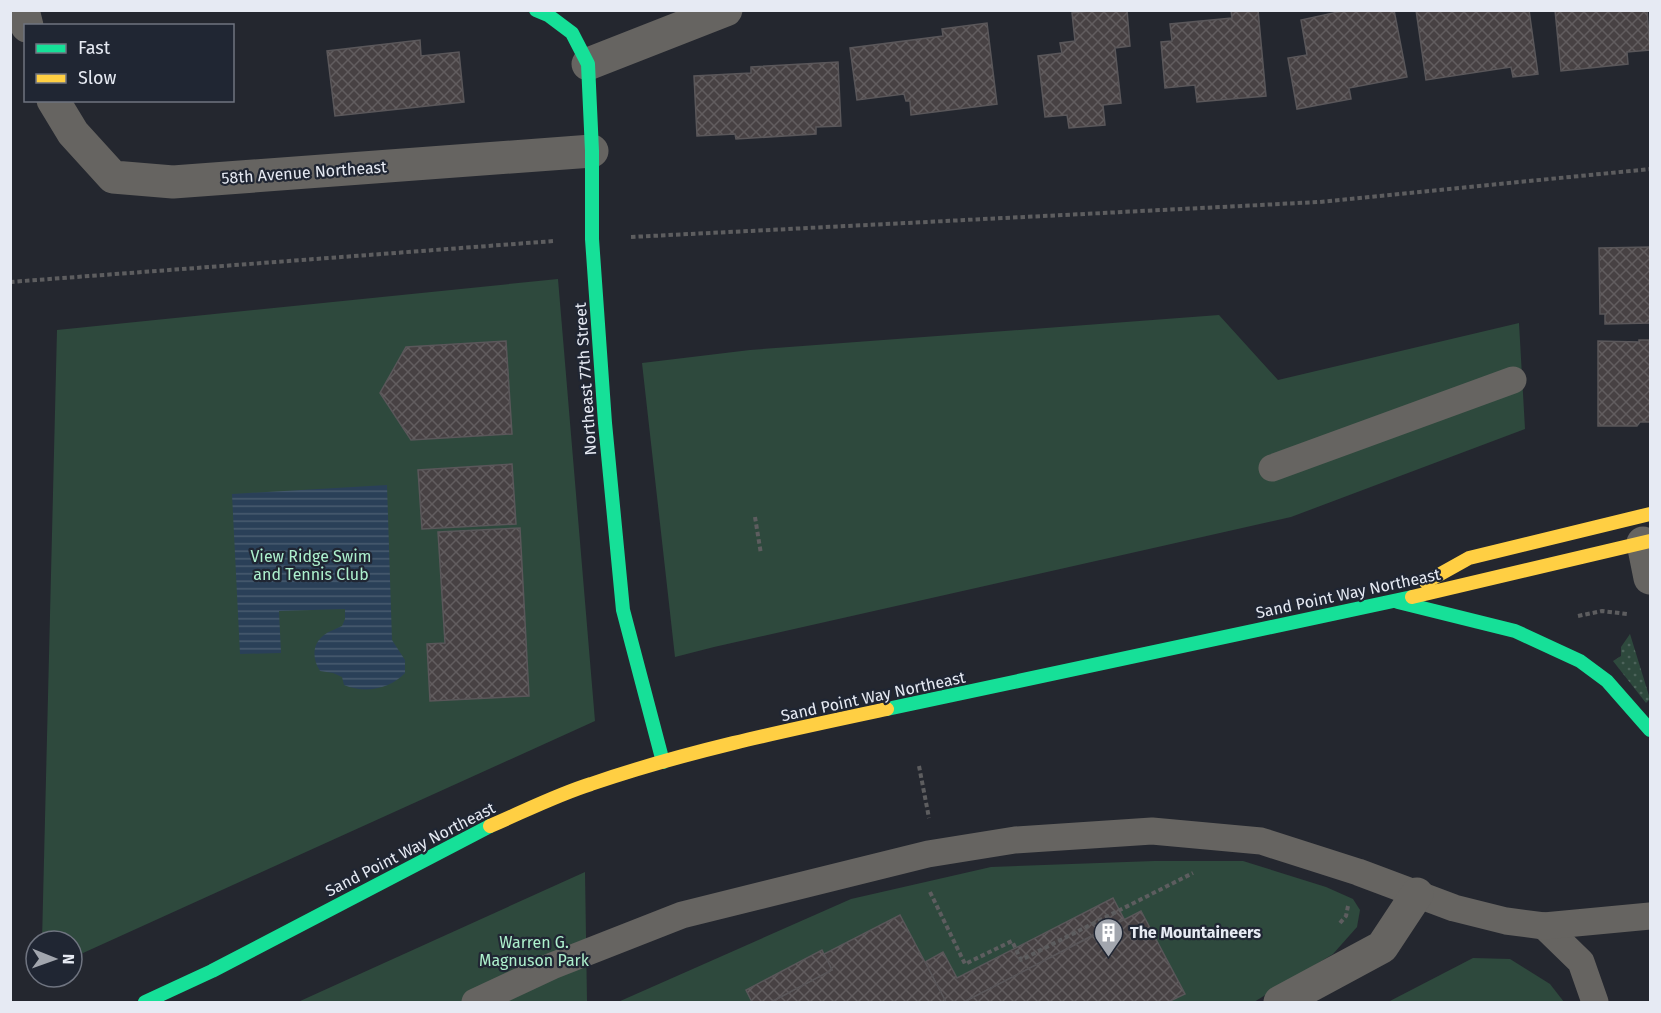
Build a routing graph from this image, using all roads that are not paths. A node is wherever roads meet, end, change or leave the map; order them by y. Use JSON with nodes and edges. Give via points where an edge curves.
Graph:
{"nodes":[{"id":1,"x":536,"y":10,"type":"edge"},
{"id":2,"x":726,"y":10,"type":"edge"},
{"id":3,"x":588,"y":64,"type":"junction"},
{"id":4,"x":54,"y":102,"type":"edge"},
{"id":5,"x":592,"y":151,"type":"junction"},
{"id":6,"x":1514,"y":380,"type":"dead end"},
{"id":7,"x":1272,"y":468,"type":"dead end"},
{"id":8,"x":1648,"y":533,"type":"edge"},
{"id":9,"x":1650,"y":578,"type":"edge"},
{"id":10,"x":1393,"y":601,"type":"junction"},
{"id":11,"x":1650,"y":730,"type":"edge"},
{"id":12,"x":663,"y":762,"type":"junction"},
{"id":13,"x":1417,"y":894,"type":"junction"},
{"id":14,"x":1650,"y":916,"type":"edge"},
{"id":15,"x":1544,"y":926,"type":"junction"},
{"id":16,"x":145,"y":1002,"type":"edge"},
{"id":17,"x":475,"y":1002,"type":"edge"},
{"id":18,"x":1280,"y":1002,"type":"edge"},
{"id":19,"x":1595,"y":1002,"type":"edge"}],
"edges":[{"from":1,"to":3,"type":"main road","name":"Northeast 77th Street","via":[[572,33]]},
{"from":2,"to":3,"type":"street"},
{"from":3,"to":5,"type":"main road","name":"Northeast 77th Street"},
{"from":4,"to":5,"type":"street","name":"58th Avenue Northeast","via":[[73,133],[113,177],[173,182]]},
{"from":5,"to":12,"type":"main road","name":"Northeast 77th Street","via":[[592,250],[623,610]]},
{"from":6,"to":7,"type":"lane"},
{"from":8,"to":9,"type":"street"},
{"from":8,"to":10,"type":"main road","name":"Sand Point Way Northeast"},
{"from":8,"to":10,"type":"main road","via":[[1469,558]]},
{"from":10,"to":11,"type":"main road","via":[[1515,631],[1580,661],[1607,681]]},
{"from":10,"to":12,"type":"main road","name":"Sand Point Way Northeast","via":[[789,730]]},
{"from":12,"to":16,"type":"main road","name":"Sand Point Way Northeast","via":[[589,784],[509,817]]},
{"from":13,"to":15,"type":"lane","via":[[1473,913]]},
{"from":13,"to":17,"type":"lane","via":[[1261,841],[1152,831],[1015,840],[928,854],[682,915],[552,966]]},
{"from":13,"to":18,"type":"street","via":[[1382,946]]},
{"from":14,"to":15,"type":"lane"},
{"from":15,"to":19,"type":"lane","via":[[1581,962]]}]}
